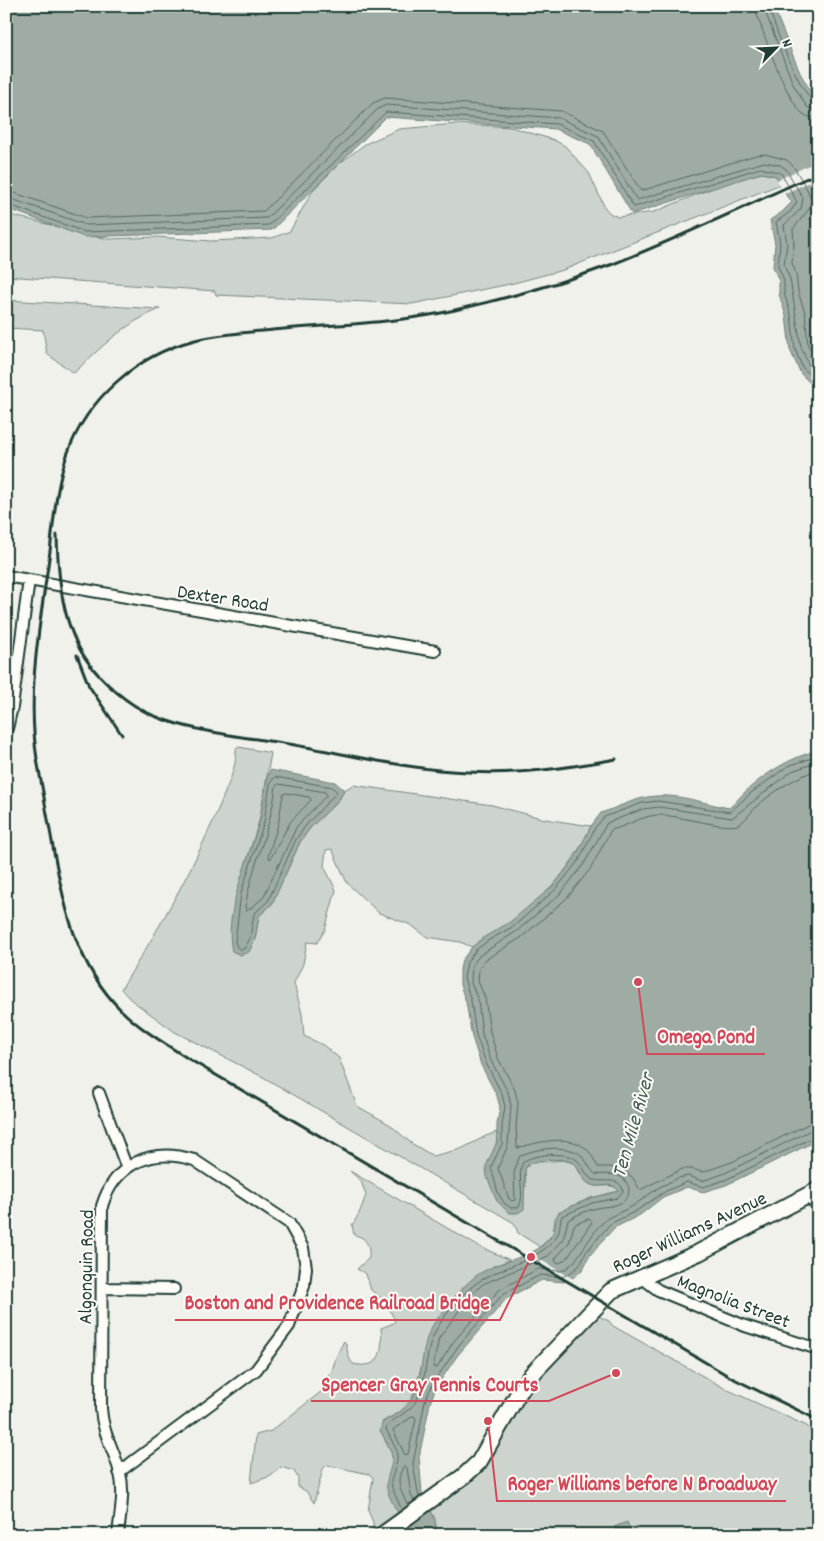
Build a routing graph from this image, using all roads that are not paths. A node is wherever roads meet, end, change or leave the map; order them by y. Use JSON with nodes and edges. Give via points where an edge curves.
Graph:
{"nodes":[{"id":1,"x":6,"y":576,"type":"edge"},
{"id":2,"x":30,"y":580,"type":"junction"},
{"id":3,"x":435,"y":651,"type":"dead end"},
{"id":4,"x":6,"y":733,"type":"edge"},
{"id":5,"x":99,"y":1092,"type":"dead end"},
{"id":6,"x":126,"y":1166,"type":"junction"},
{"id":7,"x":813,"y":1197,"type":"edge"},
{"id":8,"x":641,"y":1277,"type":"junction"},
{"id":9,"x":102,"y":1288,"type":"junction"},
{"id":10,"x":174,"y":1289,"type":"dead end"},
{"id":11,"x":818,"y":1349,"type":"edge"},
{"id":12,"x":119,"y":1472,"type":"junction"},
{"id":13,"x":118,"y":1535,"type":"edge"},
{"id":14,"x":382,"y":1535,"type":"edge"}],
"edges":[{"from":1,"to":2,"type":"street","name":"Dexter Road"},
{"from":2,"to":3,"type":"street","name":"Dexter Road"},
{"from":2,"to":4,"type":"street"},
{"from":5,"to":6,"type":"street"},
{"from":6,"to":9,"type":"street","name":"Algonquin Road","via":[[105,1194],[102,1206]]},
{"from":6,"to":12,"type":"street","via":[[163,1156],[194,1160],[288,1222],[303,1248],[306,1268],[304,1286],[289,1326],[256,1370]]},
{"from":7,"to":8,"type":"main road","name":"Roger Williams Avenue"},
{"from":8,"to":11,"type":"street","name":"Magnolia Street","via":[[658,1290],[745,1326]]},
{"from":8,"to":14,"type":"main road","name":"Roger Williams Avenue","via":[[611,1290],[532,1374],[479,1462]]},
{"from":9,"to":10,"type":"street"},
{"from":9,"to":12,"type":"street","name":"Algonquin Road","via":[[101,1409],[105,1436]]},
{"from":12,"to":13,"type":"street","name":"Algonquin Road","via":[[122,1490]]}]}
